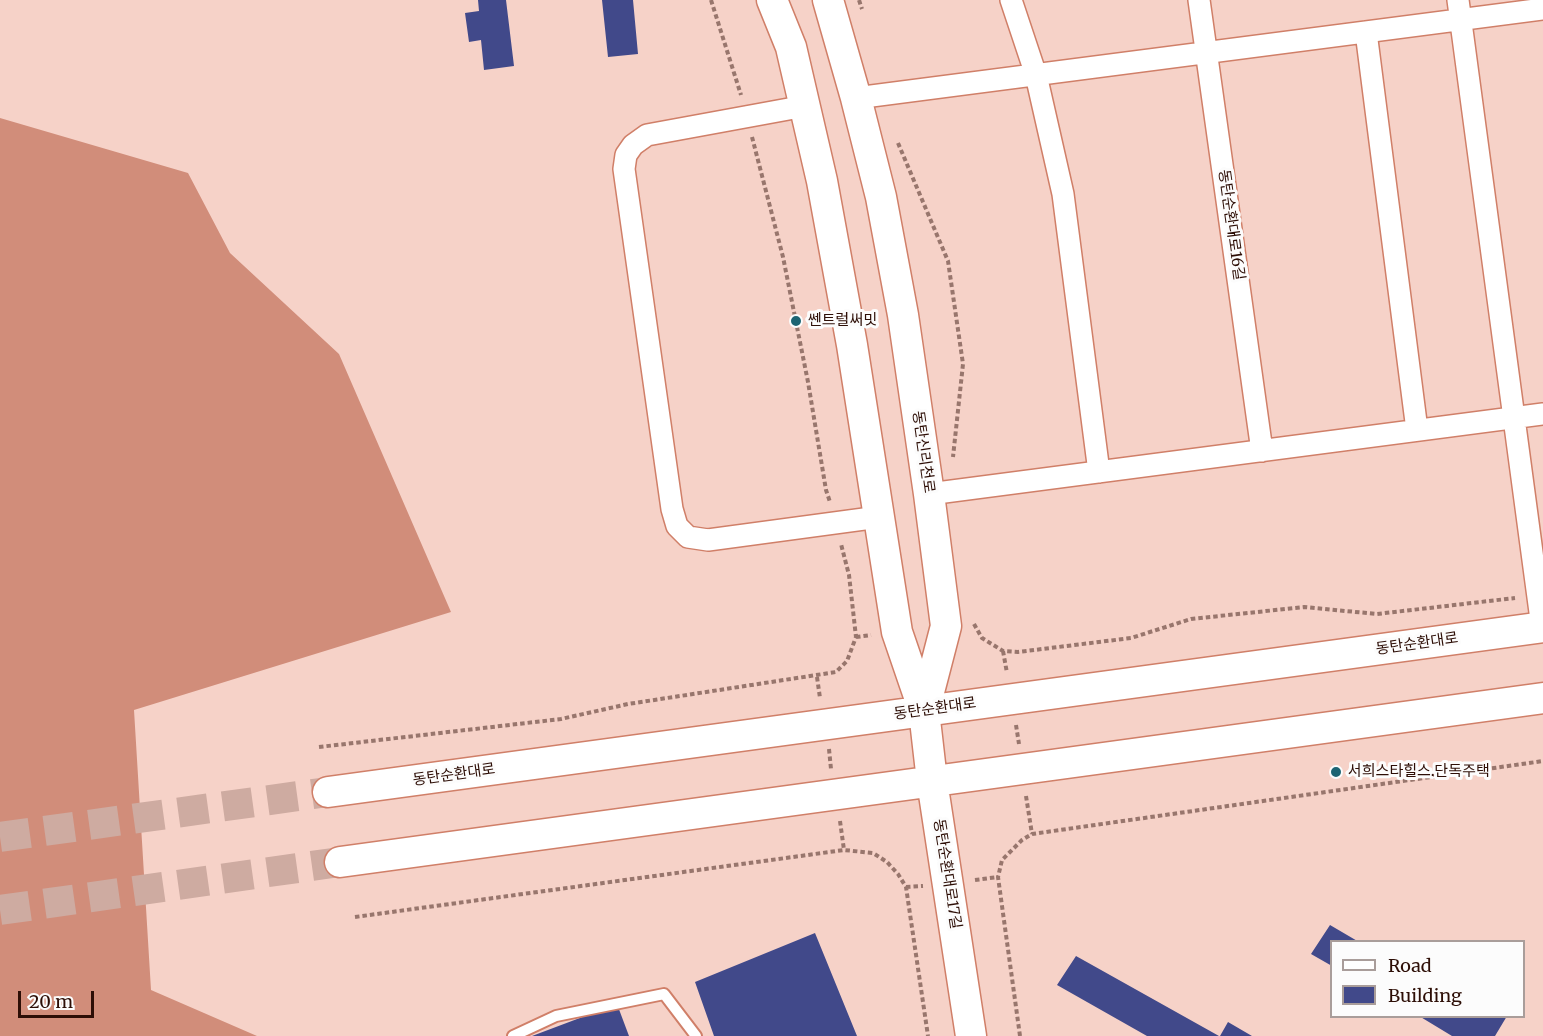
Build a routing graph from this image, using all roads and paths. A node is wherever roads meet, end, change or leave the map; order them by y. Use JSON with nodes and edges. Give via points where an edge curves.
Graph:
{"nodes":[{"id":1,"x":711,"y":0,"type":"edge"},
{"id":2,"x":772,"y":0,"type":"edge"},
{"id":3,"x":828,"y":0,"type":"edge"},
{"id":4,"x":860,"y":0,"type":"edge"},
{"id":5,"x":1011,"y":0,"type":"edge"},
{"id":6,"x":1199,"y":0,"type":"edge"},
{"id":7,"x":1543,"y":9,"type":"edge"},
{"id":8,"x":862,"y":10,"type":"dead end"},
{"id":9,"x":1459,"y":10,"type":"edge"},
{"id":10,"x":1366,"y":32,"type":"junction"},
{"id":11,"x":1208,"y":53,"type":"junction"},
{"id":12,"x":1036,"y":75,"type":"junction"},
{"id":13,"x":856,"y":98,"type":"junction"},
{"id":14,"x":805,"y":105,"type":"junction"},
{"id":15,"x":747,"y":117,"type":"junction"},
{"id":16,"x":897,"y":142,"type":"dead end"},
{"id":17,"x":1543,"y":414,"type":"edge"},
{"id":18,"x":1512,"y":418,"type":"junction"},
{"id":19,"x":1417,"y":430,"type":"junction"},
{"id":20,"x":1262,"y":451,"type":"junction"},
{"id":21,"x":1099,"y":472,"type":"junction"},
{"id":22,"x":939,"y":493,"type":"junction"},
{"id":23,"x":879,"y":517,"type":"junction"},
{"id":24,"x":836,"y":522,"type":"junction"},
{"id":25,"x":1537,"y":595,"type":"junction"},
{"id":26,"x":973,"y":623,"type":"dead end"},
{"id":27,"x":1542,"y":627,"type":"edge"},
{"id":28,"x":817,"y":677,"type":"junction"},
{"id":29,"x":1543,"y":698,"type":"edge"},
{"id":30,"x":924,"y":711,"type":"junction"},
{"id":31,"x":825,"y":725,"type":"junction"},
{"id":32,"x":319,"y":747,"type":"dead end"},
{"id":33,"x":1543,"y":761,"type":"edge"},
{"id":34,"x":932,"y":782,"type":"junction"},
{"id":35,"x":328,"y":792,"type":"tunnel mouth"},
{"id":36,"x":836,"y":795,"type":"junction"},
{"id":37,"x":844,"y":849,"type":"junction"},
{"id":38,"x":340,"y":862,"type":"tunnel mouth"},
{"id":39,"x":355,"y":917,"type":"dead end"},
{"id":40,"x":513,"y":1036,"type":"edge"},
{"id":41,"x":696,"y":1036,"type":"edge"},
{"id":42,"x":928,"y":1036,"type":"edge"},
{"id":43,"x":971,"y":1036,"type":"edge"},
{"id":44,"x":1020,"y":1036,"type":"edge"}],
"edges":[{"from":1,"to":15,"type":"path"},
{"from":2,"to":14,"type":"main road","via":[[791,47]]},
{"from":3,"to":13,"type":"main road","name":"동탄신리천로"},
{"from":4,"to":8,"type":"path"},
{"from":5,"to":12,"type":"street"},
{"from":6,"to":11,"type":"street","name":"동탄순환대로16길"},
{"from":7,"to":9,"type":"street"},
{"from":9,"to":10,"type":"street"},
{"from":9,"to":18,"type":"street"},
{"from":10,"to":11,"type":"street"},
{"from":10,"to":19,"type":"street"},
{"from":11,"to":12,"type":"street"},
{"from":11,"to":20,"type":"street","name":"동탄순환대로16길"},
{"from":12,"to":13,"type":"street"},
{"from":12,"to":21,"type":"street","via":[[1063,194]]},
{"from":13,"to":22,"type":"main road","name":"동탄신리천로","via":[[881,197]]},
{"from":14,"to":15,"type":"street"},
{"from":14,"to":23,"type":"main road","via":[[822,181]]},
{"from":15,"to":24,"type":"path","via":[[783,257],[826,490]]},
{"from":15,"to":24,"type":"street","via":[[647,135],[633,144],[626,155],[624,169],[672,509],[677,526],[688,537],[708,540]]},
{"from":16,"to":22,"type":"path","via":[[948,261],[963,364]]},
{"from":17,"to":18,"type":"street"},
{"from":18,"to":19,"type":"street"},
{"from":18,"to":25,"type":"street"},
{"from":19,"to":20,"type":"street"},
{"from":20,"to":21,"type":"street"},
{"from":21,"to":22,"type":"street"},
{"from":22,"to":30,"type":"main road","name":"동탄신리천로","via":[[946,626]]},
{"from":23,"to":24,"type":"street"},
{"from":23,"to":30,"type":"main road","via":[[897,632]]},
{"from":24,"to":28,"type":"path","via":[[849,575],[856,637],[847,661],[836,672]]},
{"from":25,"to":26,"type":"path","via":[[1377,614],[1304,607],[1191,619],[1131,638],[1018,652],[1003,651],[982,638]]},
{"from":25,"to":27,"type":"street"},
{"from":27,"to":30,"type":"main road","name":"동탄순환대로"},
{"from":28,"to":31,"type":"path"},
{"from":28,"to":32,"type":"path","via":[[628,704],[561,719]]},
{"from":29,"to":34,"type":"main road"},
{"from":30,"to":31,"type":"main road","name":"동탄순환대로"},
{"from":30,"to":34,"type":"main road","name":"동탄순환대로17길"},
{"from":31,"to":35,"type":"main road","name":"동탄순환대로"},
{"from":31,"to":36,"type":"path"},
{"from":33,"to":44,"type":"path","via":[[1032,834],[1002,860],[998,878]]},
{"from":34,"to":36,"type":"main road"},
{"from":34,"to":43,"type":"main road","name":"동탄순환대로17길"},
{"from":36,"to":37,"type":"path"},
{"from":36,"to":38,"type":"main road"},
{"from":37,"to":39,"type":"path"},
{"from":37,"to":42,"type":"path","via":[[873,853],[887,862],[906,887]]},
{"from":40,"to":41,"type":"lane","via":[[556,1016],[664,994]]}]}
